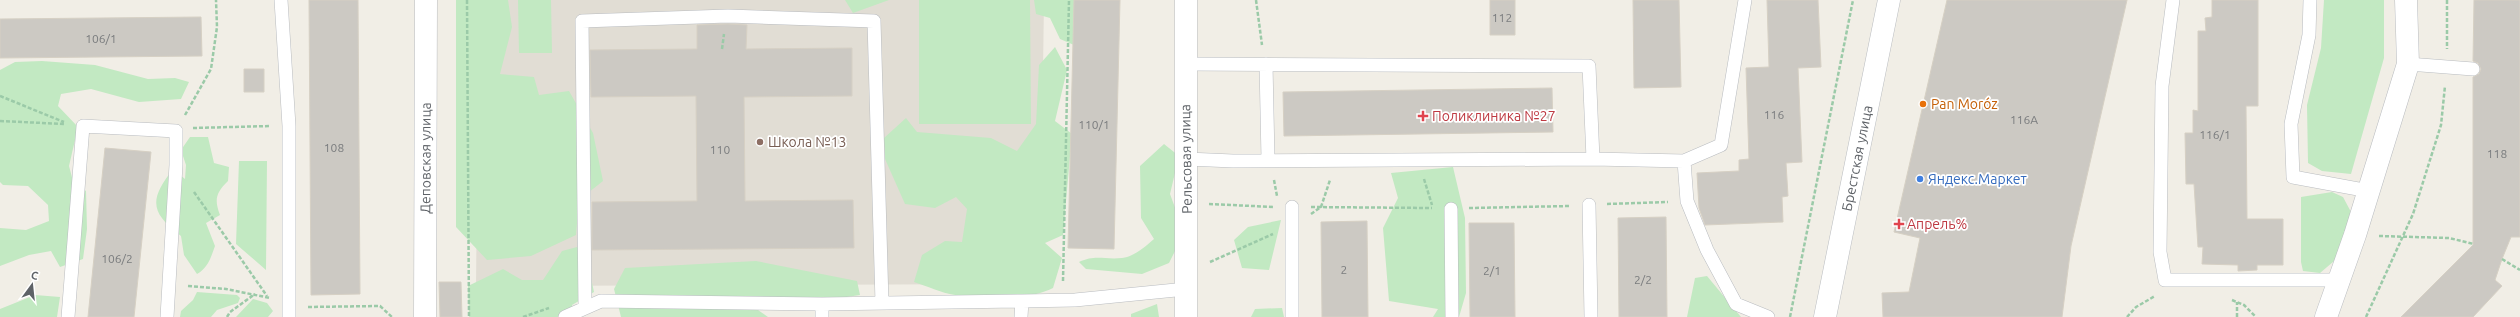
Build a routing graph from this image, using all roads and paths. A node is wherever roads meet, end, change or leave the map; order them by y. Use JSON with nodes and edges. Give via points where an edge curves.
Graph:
{"nodes":[{"id":1,"x":216,"y":0,"type":"edge"},
{"id":2,"x":281,"y":0,"type":"edge"},
{"id":3,"x":426,"y":0,"type":"edge"},
{"id":4,"x":467,"y":0,"type":"edge"},
{"id":5,"x":1069,"y":0,"type":"edge"},
{"id":6,"x":1186,"y":0,"type":"edge"},
{"id":7,"x":1256,"y":0,"type":"edge"},
{"id":8,"x":1745,"y":0,"type":"edge"},
{"id":9,"x":1853,"y":0,"type":"edge"},
{"id":10,"x":1889,"y":0,"type":"edge"},
{"id":11,"x":2173,"y":0,"type":"edge"},
{"id":12,"x":2310,"y":0,"type":"edge"},
{"id":13,"x":2406,"y":0,"type":"edge"},
{"id":14,"x":2447,"y":0,"type":"edge"},
{"id":15,"x":1185,"y":64,"type":"junction"},
{"id":16,"x":1266,"y":64,"type":"junction"},
{"id":17,"x":2408,"y":64,"type":"junction"},
{"id":18,"x":2447,"y":68,"type":"junction"},
{"id":19,"x":2473,"y":69,"type":"dead end"},
{"id":20,"x":0,"y":96,"type":"edge"},
{"id":21,"x":0,"y":121,"type":"edge"},
{"id":22,"x":202,"y":126,"type":"dead end"},
{"id":23,"x":289,"y":126,"type":"junction"},
{"id":24,"x":176,"y":131,"type":"junction"},
{"id":25,"x":1187,"y":159,"type":"junction"},
{"id":26,"x":1268,"y":159,"type":"junction"},
{"id":27,"x":1335,"y":159,"type":"junction"},
{"id":28,"x":1420,"y":159,"type":"junction"},
{"id":29,"x":1593,"y":159,"type":"junction"},
{"id":30,"x":1684,"y":161,"type":"junction"},
{"id":31,"x":176,"y":165,"type":"junction"},
{"id":32,"x":2369,"y":191,"type":"junction"},
{"id":33,"x":1277,"y":199,"type":"dead end"},
{"id":34,"x":1589,"y":205,"type":"dead end"},
{"id":35,"x":1292,"y":207,"type":"dead end"},
{"id":36,"x":1433,"y":208,"type":"dead end"},
{"id":37,"x":1451,"y":209,"type":"dead end"},
{"id":38,"x":1292,"y":226,"type":"junction"},
{"id":39,"x":2355,"y":235,"type":"junction"},
{"id":40,"x":2402,"y":236,"type":"junction"},
{"id":41,"x":2474,"y":244,"type":"dead end"},
{"id":42,"x":2502,"y":259,"type":"dead end"},
{"id":43,"x":2520,"y":270,"type":"edge"},
{"id":44,"x":1186,"y":280,"type":"junction"},
{"id":45,"x":2340,"y":280,"type":"junction"},
{"id":46,"x":196,"y":287,"type":"dead end"},
{"id":47,"x":255,"y":294,"type":"junction"},
{"id":48,"x":267,"y":296,"type":"junction"},
{"id":49,"x":1063,"y":300,"type":"junction"},
{"id":50,"x":1022,"y":301,"type":"junction"},
{"id":51,"x":2237,"y":302,"type":"dead end"},
{"id":52,"x":882,"y":303,"type":"junction"},
{"id":53,"x":585,"y":307,"type":"junction"},
{"id":54,"x":822,"y":310,"type":"edge"},
{"id":55,"x":289,"y":312,"type":"edge"},
{"id":56,"x":68,"y":317,"type":"edge"},
{"id":57,"x":167,"y":317,"type":"edge"},
{"id":58,"x":227,"y":317,"type":"edge"},
{"id":59,"x":392,"y":317,"type":"edge"},
{"id":60,"x":425,"y":317,"type":"edge"},
{"id":61,"x":469,"y":317,"type":"edge"},
{"id":62,"x":565,"y":317,"type":"edge"},
{"id":63,"x":1021,"y":317,"type":"edge"},
{"id":64,"x":1186,"y":317,"type":"edge"},
{"id":65,"x":1292,"y":317,"type":"edge"},
{"id":66,"x":1452,"y":317,"type":"edge"},
{"id":67,"x":1591,"y":317,"type":"edge"},
{"id":68,"x":1768,"y":317,"type":"edge"},
{"id":69,"x":1790,"y":317,"type":"edge"},
{"id":70,"x":1826,"y":317,"type":"edge"},
{"id":71,"x":2237,"y":317,"type":"edge"},
{"id":72,"x":2326,"y":317,"type":"edge"},
{"id":73,"x":2366,"y":317,"type":"edge"}],
"edges":[{"from":1,"to":24,"type":"path","via":[[217,27],[211,69]]},
{"from":2,"to":23,"type":"lane"},
{"from":3,"to":60,"type":"street","name":"Деповская улица"},
{"from":4,"to":61,"type":"path"},
{"from":5,"to":49,"type":"path"},
{"from":6,"to":15,"type":"street","name":"Рельсовая улица"},
{"from":7,"to":16,"type":"path"},
{"from":8,"to":30,"type":"lane","via":[[1722,145]]},
{"from":9,"to":69,"type":"path"},
{"from":10,"to":70,"type":"street","name":"Брестская улица"},
{"from":11,"to":45,"type":"lane","via":[[2162,86],[2160,252],[2165,280]]},
{"from":12,"to":32,"type":"lane","via":[[2309,35],[2291,124],[2294,177]]},
{"from":13,"to":17,"type":"street"},
{"from":14,"to":18,"type":"path"},
{"from":15,"to":16,"type":"lane"},
{"from":15,"to":25,"type":"street","name":"Рельсовая улица"},
{"from":16,"to":26,"type":"lane"},
{"from":16,"to":29,"type":"lane","via":[[1589,66]]},
{"from":17,"to":18,"type":"lane"},
{"from":17,"to":32,"type":"street"},
{"from":18,"to":19,"type":"lane"},
{"from":18,"to":40,"type":"path","via":[[2441,125],[2413,214]]},
{"from":20,"to":21,"type":"path","via":[[70,125]]},
{"from":22,"to":23,"type":"path"},
{"from":23,"to":55,"type":"lane"},
{"from":24,"to":31,"type":"lane"},
{"from":24,"to":56,"type":"lane","via":[[83,126]]},
{"from":25,"to":26,"type":"lane"},
{"from":25,"to":44,"type":"street","name":"Рельсовая улица"},
{"from":26,"to":27,"type":"lane"},
{"from":26,"to":33,"type":"path","via":[[1276,184]]},
{"from":27,"to":28,"type":"lane"},
{"from":27,"to":38,"type":"path","via":[[1321,207]]},
{"from":28,"to":29,"type":"lane"},
{"from":28,"to":36,"type":"path"},
{"from":29,"to":30,"type":"lane"},
{"from":30,"to":68,"type":"lane","via":[[1687,201],[1707,250],[1736,304]]},
{"from":31,"to":48,"type":"path"},
{"from":31,"to":57,"type":"lane"},
{"from":32,"to":39,"type":"street"},
{"from":34,"to":67,"type":"lane"},
{"from":35,"to":38,"type":"lane"},
{"from":37,"to":66,"type":"lane"},
{"from":38,"to":44,"type":"path"},
{"from":38,"to":65,"type":"lane"},
{"from":39,"to":40,"type":"path"},
{"from":39,"to":45,"type":"street"},
{"from":40,"to":41,"type":"path","via":[[2449,238]]},
{"from":40,"to":73,"type":"path"},
{"from":42,"to":43,"type":"path"},
{"from":44,"to":49,"type":"lane"},
{"from":44,"to":64,"type":"street","name":"Рельсовая улица"},
{"from":45,"to":72,"type":"street"},
{"from":46,"to":47,"type":"path"},
{"from":47,"to":48,"type":"path"},
{"from":47,"to":58,"type":"path"},
{"from":48,"to":55,"type":"path"},
{"from":49,"to":50,"type":"lane"},
{"from":50,"to":52,"type":"lane"},
{"from":50,"to":63,"type":"lane"},
{"from":51,"to":71,"type":"path"},
{"from":52,"to":53,"type":"lane","via":[[874,21],[728,16],[582,21]]},
{"from":52,"to":54,"type":"lane"},
{"from":53,"to":54,"type":"lane","via":[[601,302]]},
{"from":53,"to":62,"type":"lane"},
{"from":55,"to":59,"type":"path","via":[[380,306]]}]}
